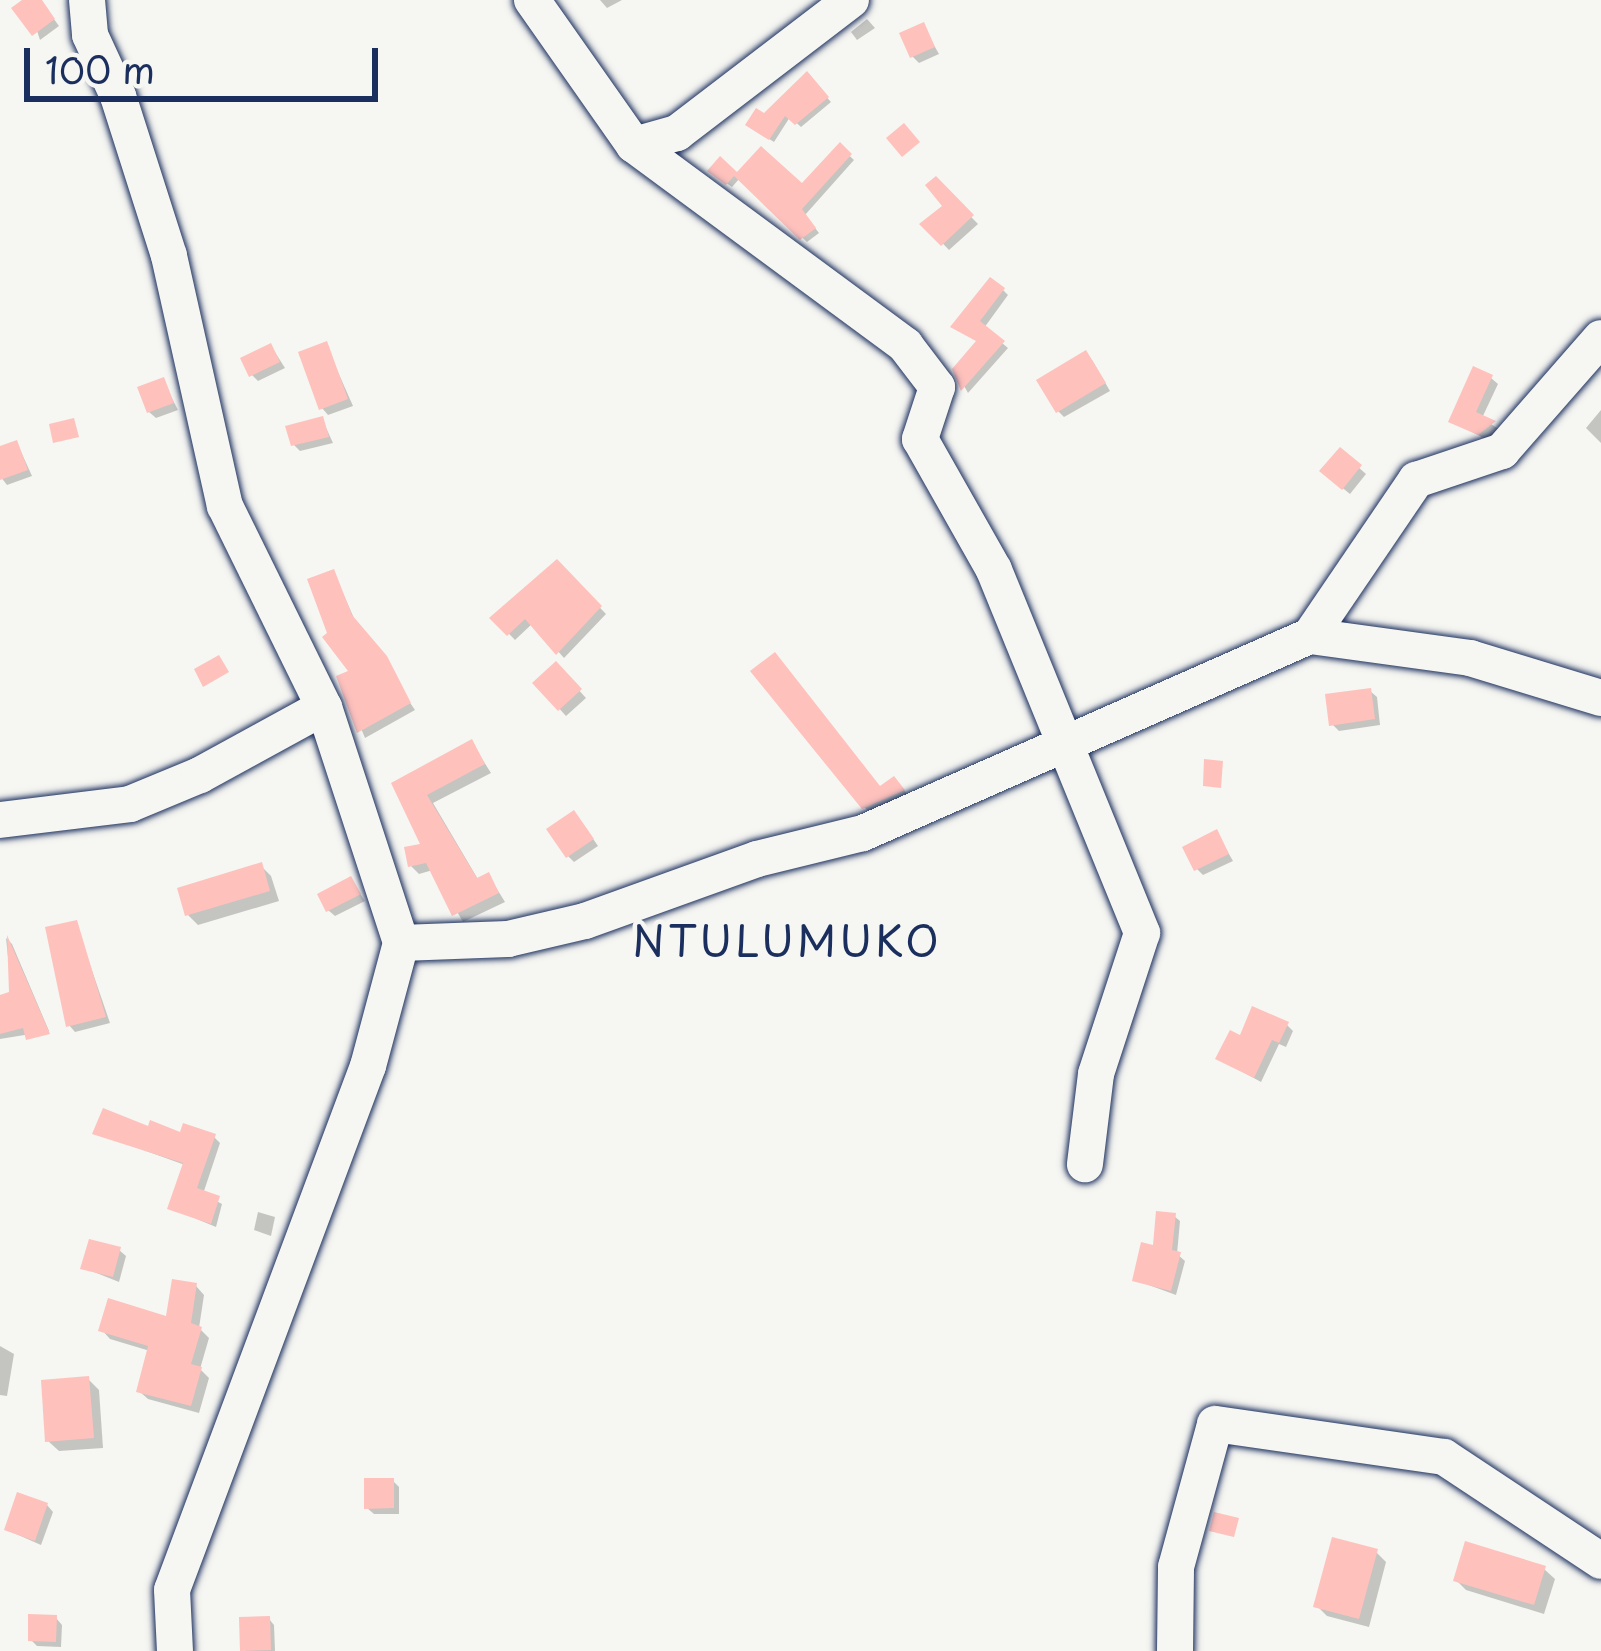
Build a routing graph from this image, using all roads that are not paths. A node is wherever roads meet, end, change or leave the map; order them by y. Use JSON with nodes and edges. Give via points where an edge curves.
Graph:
{"nodes":[{"id":1,"x":87,"y":0,"type":"edge"},
{"id":2,"x":532,"y":0,"type":"edge"},
{"id":3,"x":851,"y":0,"type":"edge"},
{"id":4,"x":634,"y":146,"type":"junction"},
{"id":5,"x":1601,"y":338,"type":"edge"},
{"id":6,"x":1310,"y":636,"type":"junction"},
{"id":7,"x":1601,"y":698,"type":"edge"},
{"id":8,"x":324,"y":707,"type":"junction"},
{"id":9,"x":1064,"y":749,"type":"junction"},
{"id":10,"x":0,"y":820,"type":"edge"},
{"id":11,"x":401,"y":943,"type":"junction"},
{"id":12,"x":1085,"y":1164,"type":"dead end"},
{"id":13,"x":1601,"y":1561,"type":"edge"},
{"id":14,"x":175,"y":1651,"type":"edge"},
{"id":15,"x":1174,"y":1651,"type":"edge"}],
"edges":[{"from":1,"to":8,"type":"street","via":[[90,35],[169,256],[225,506]]},
{"from":2,"to":4,"type":"street"},
{"from":3,"to":4,"type":"street","via":[[677,133]]},
{"from":4,"to":9,"type":"street","via":[[905,345],[937,387],[920,439],[994,570]]},
{"from":5,"to":6,"type":"street","via":[[1502,451],[1416,480]]},
{"from":6,"to":7,"type":"street","via":[[1470,658]]},
{"from":6,"to":9,"type":"street"},
{"from":8,"to":10,"type":"street","via":[[130,804]]},
{"from":8,"to":11,"type":"street"},
{"from":9,"to":11,"type":"street","via":[[863,833],[757,859],[585,921],[508,939]]},
{"from":9,"to":12,"type":"street","via":[[1142,933],[1096,1074]]},
{"from":11,"to":14,"type":"street","via":[[368,1066],[172,1590]]},
{"from":13,"to":15,"type":"street","via":[[1444,1457],[1215,1424],[1176,1567]]}]}
